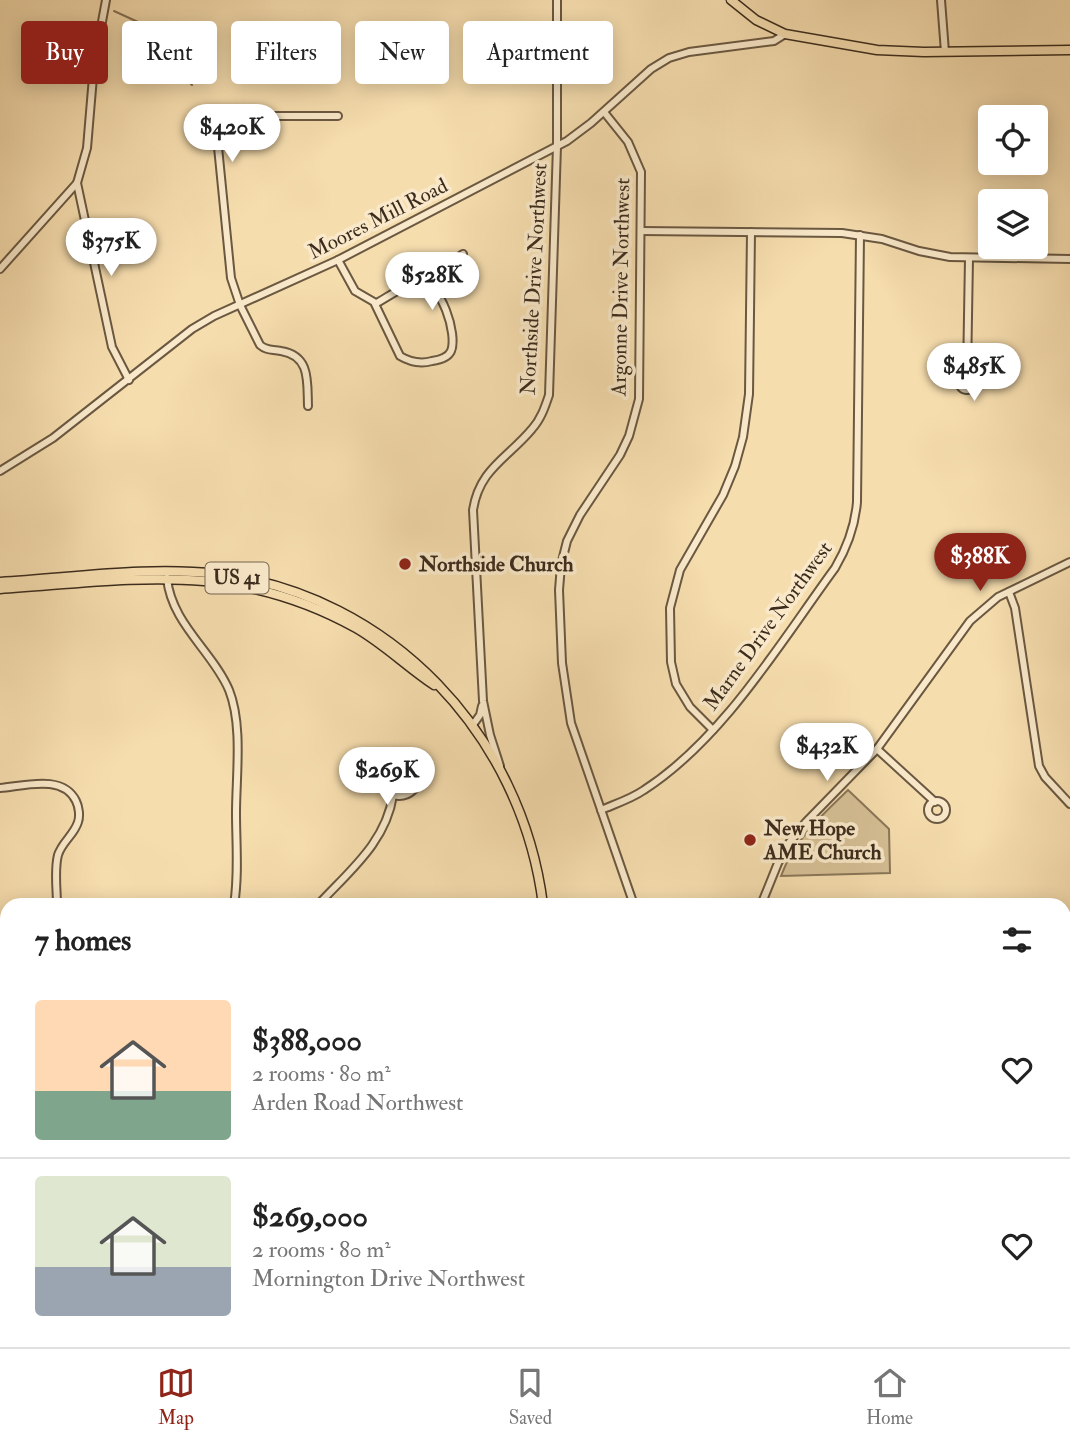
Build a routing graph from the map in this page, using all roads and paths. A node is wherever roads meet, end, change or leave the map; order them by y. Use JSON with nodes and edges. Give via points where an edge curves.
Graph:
{"nodes":[{"id":1,"x":106,"y":0,"type":"edge"},
{"id":2,"x":557,"y":0,"type":"edge"},
{"id":3,"x":731,"y":0,"type":"edge"},
{"id":4,"x":941,"y":0,"type":"edge"},
{"id":5,"x":785,"y":34,"type":"junction"},
{"id":6,"x":1070,"y":50,"type":"edge"},
{"id":7,"x":945,"y":52,"type":"junction"},
{"id":8,"x":604,"y":112,"type":"junction"},
{"id":9,"x":338,"y":116,"type":"dead end"},
{"id":10,"x":557,"y":146,"type":"junction"},
{"id":11,"x":77,"y":183,"type":"junction"},
{"id":12,"x":641,"y":231,"type":"junction"},
{"id":13,"x":751,"y":232,"type":"junction"},
{"id":14,"x":860,"y":235,"type":"junction"},
{"id":15,"x":463,"y":254,"type":"dead end"},
{"id":16,"x":969,"y":258,"type":"junction"},
{"id":17,"x":1070,"y":259,"type":"edge"},
{"id":18,"x":338,"y":260,"type":"junction"},
{"id":19,"x":0,"y":269,"type":"edge"},
{"id":20,"x":429,"y":285,"type":"junction"},
{"id":21,"x":374,"y":304,"type":"junction"},
{"id":22,"x":240,"y":305,"type":"junction"},
{"id":23,"x":967,"y":374,"type":"dead end"},
{"id":24,"x":129,"y":380,"type":"junction"},
{"id":25,"x":308,"y":406,"type":"dead end"},
{"id":26,"x":0,"y":471,"type":"edge"},
{"id":27,"x":1070,"y":562,"type":"edge"},
{"id":28,"x":167,"y":575,"type":"junction"},
{"id":29,"x":0,"y":582,"type":"edge"},
{"id":30,"x":0,"y":589,"type":"edge"},
{"id":31,"x":1009,"y":592,"type":"junction"},
{"id":32,"x":483,"y":701,"type":"junction"},
{"id":33,"x":486,"y":715,"type":"junction"},
{"id":34,"x":473,"y":728,"type":"junction"},
{"id":35,"x":713,"y":730,"type":"junction"},
{"id":36,"x":877,"y":749,"type":"junction"},
{"id":37,"x":500,"y":766,"type":"junction"},
{"id":38,"x":0,"y":788,"type":"edge"},
{"id":39,"x":393,"y":795,"type":"junction"},
{"id":40,"x":935,"y":802,"type":"dead end"},
{"id":41,"x":1070,"y":804,"type":"edge"},
{"id":42,"x":601,"y":810,"type":"junction"},
{"id":43,"x":57,"y":898,"type":"edge"},
{"id":44,"x":234,"y":898,"type":"edge"},
{"id":45,"x":325,"y":898,"type":"edge"},
{"id":46,"x":541,"y":898,"type":"edge"},
{"id":47,"x":632,"y":898,"type":"edge"},
{"id":48,"x":764,"y":898,"type":"edge"}],
"edges":[{"from":1,"to":11,"type":"street","via":[[94,65],[87,148]]},
{"from":2,"to":10,"type":"street","name":"Northside Drive Northwest"},
{"from":3,"to":5,"type":"main road","via":[[756,20]]},
{"from":4,"to":7,"type":"street"},
{"from":5,"to":7,"type":"main road","via":[[877,50]]},
{"from":5,"to":8,"type":"street","name":"Moores Mill Road","via":[[774,41],[669,58]]},
{"from":6,"to":7,"type":"main road"},
{"from":8,"to":10,"type":"street","name":"Moores Mill Road"},
{"from":8,"to":12,"type":"street","name":"Argonne Drive Northwest","via":[[638,162]]},
{"from":9,"to":22,"type":"street","via":[[238,116],[220,130],[216,145],[231,278]]},
{"from":10,"to":18,"type":"street","name":"Moores Mill Road"},
{"from":10,"to":32,"type":"street","name":"Northside Drive Northwest","via":[[549,395],[534,427],[485,477],[473,510]]},
{"from":11,"to":19,"type":"street"},
{"from":11,"to":24,"type":"street","via":[[112,347]]},
{"from":12,"to":13,"type":"street"},
{"from":12,"to":42,"type":"street","name":"Argonne Drive Northwest","via":[[636,415],[620,455],[572,530],[560,577],[568,708]]},
{"from":13,"to":14,"type":"street"},
{"from":13,"to":35,"type":"street","via":[[749,394],[743,437],[723,495],[680,570],[670,608],[676,684],[690,707]]},
{"from":14,"to":16,"type":"street","via":[[933,255]]},
{"from":14,"to":35,"type":"street","name":"Marne Drive Northwest","via":[[857,502],[852,533],[835,568]]},
{"from":15,"to":20,"type":"street","via":[[433,274]]},
{"from":16,"to":17,"type":"street"},
{"from":16,"to":23,"type":"street"},
{"from":18,"to":21,"type":"street","via":[[355,290]]},
{"from":18,"to":22,"type":"street","name":"Moores Mill Road"},
{"from":20,"to":21,"type":"street","via":[[411,285]]},
{"from":20,"to":21,"type":"street","via":[[445,307],[453,341],[450,352],[437,360],[419,363],[400,356]]},
{"from":22,"to":24,"type":"street","name":"Moores Mill Road","via":[[192,329]]},
{"from":22,"to":25,"type":"street","via":[[263,348],[284,352],[303,364]]},
{"from":24,"to":26,"type":"street","name":"Moores Mill Road","via":[[53,438]]},
{"from":27,"to":31,"type":"street"},
{"from":28,"to":29,"type":"main road","number":"US 41"},
{"from":28,"to":30,"type":"main road","number":"US 41"},
{"from":28,"to":34,"type":"main road","number":"US 41","via":[[218,574],[314,600],[383,637],[418,663]]},
{"from":28,"to":44,"type":"street","via":[[169,591],[195,641],[226,683],[236,716]]},
{"from":31,"to":36,"type":"street","via":[[970,621]]},
{"from":31,"to":41,"type":"street","via":[[1039,765]]},
{"from":32,"to":33,"type":"street","name":"Northside Drive Northwest"},
{"from":32,"to":34,"type":"street","name":"Northside Drive Northwest"},
{"from":33,"to":34,"type":"street","via":[[483,724]]},
{"from":33,"to":37,"type":"street","name":"Northside Drive Northwest"},
{"from":34,"to":37,"type":"main road","name":"Northside Drive Northwest","number":"US 41"},
{"from":35,"to":42,"type":"street","name":"Marne Drive Northwest","via":[[646,789]]},
{"from":36,"to":40,"type":"street"},
{"from":36,"to":48,"type":"street","via":[[789,843]]},
{"from":37,"to":46,"type":"main road","name":"Northside Drive Northwest","number":"US 41","via":[[527,833]]},
{"from":38,"to":43,"type":"street","via":[[56,785],[76,800],[78,822],[57,862]]},
{"from":39,"to":39,"type":"street","via":[[410,793],[419,782],[418,767],[406,756],[391,757],[380,769],[381,785]]},
{"from":39,"to":45,"type":"street","via":[[368,851]]},
{"from":42,"to":47,"type":"street","name":"Argonne Drive Northwest"}]}
